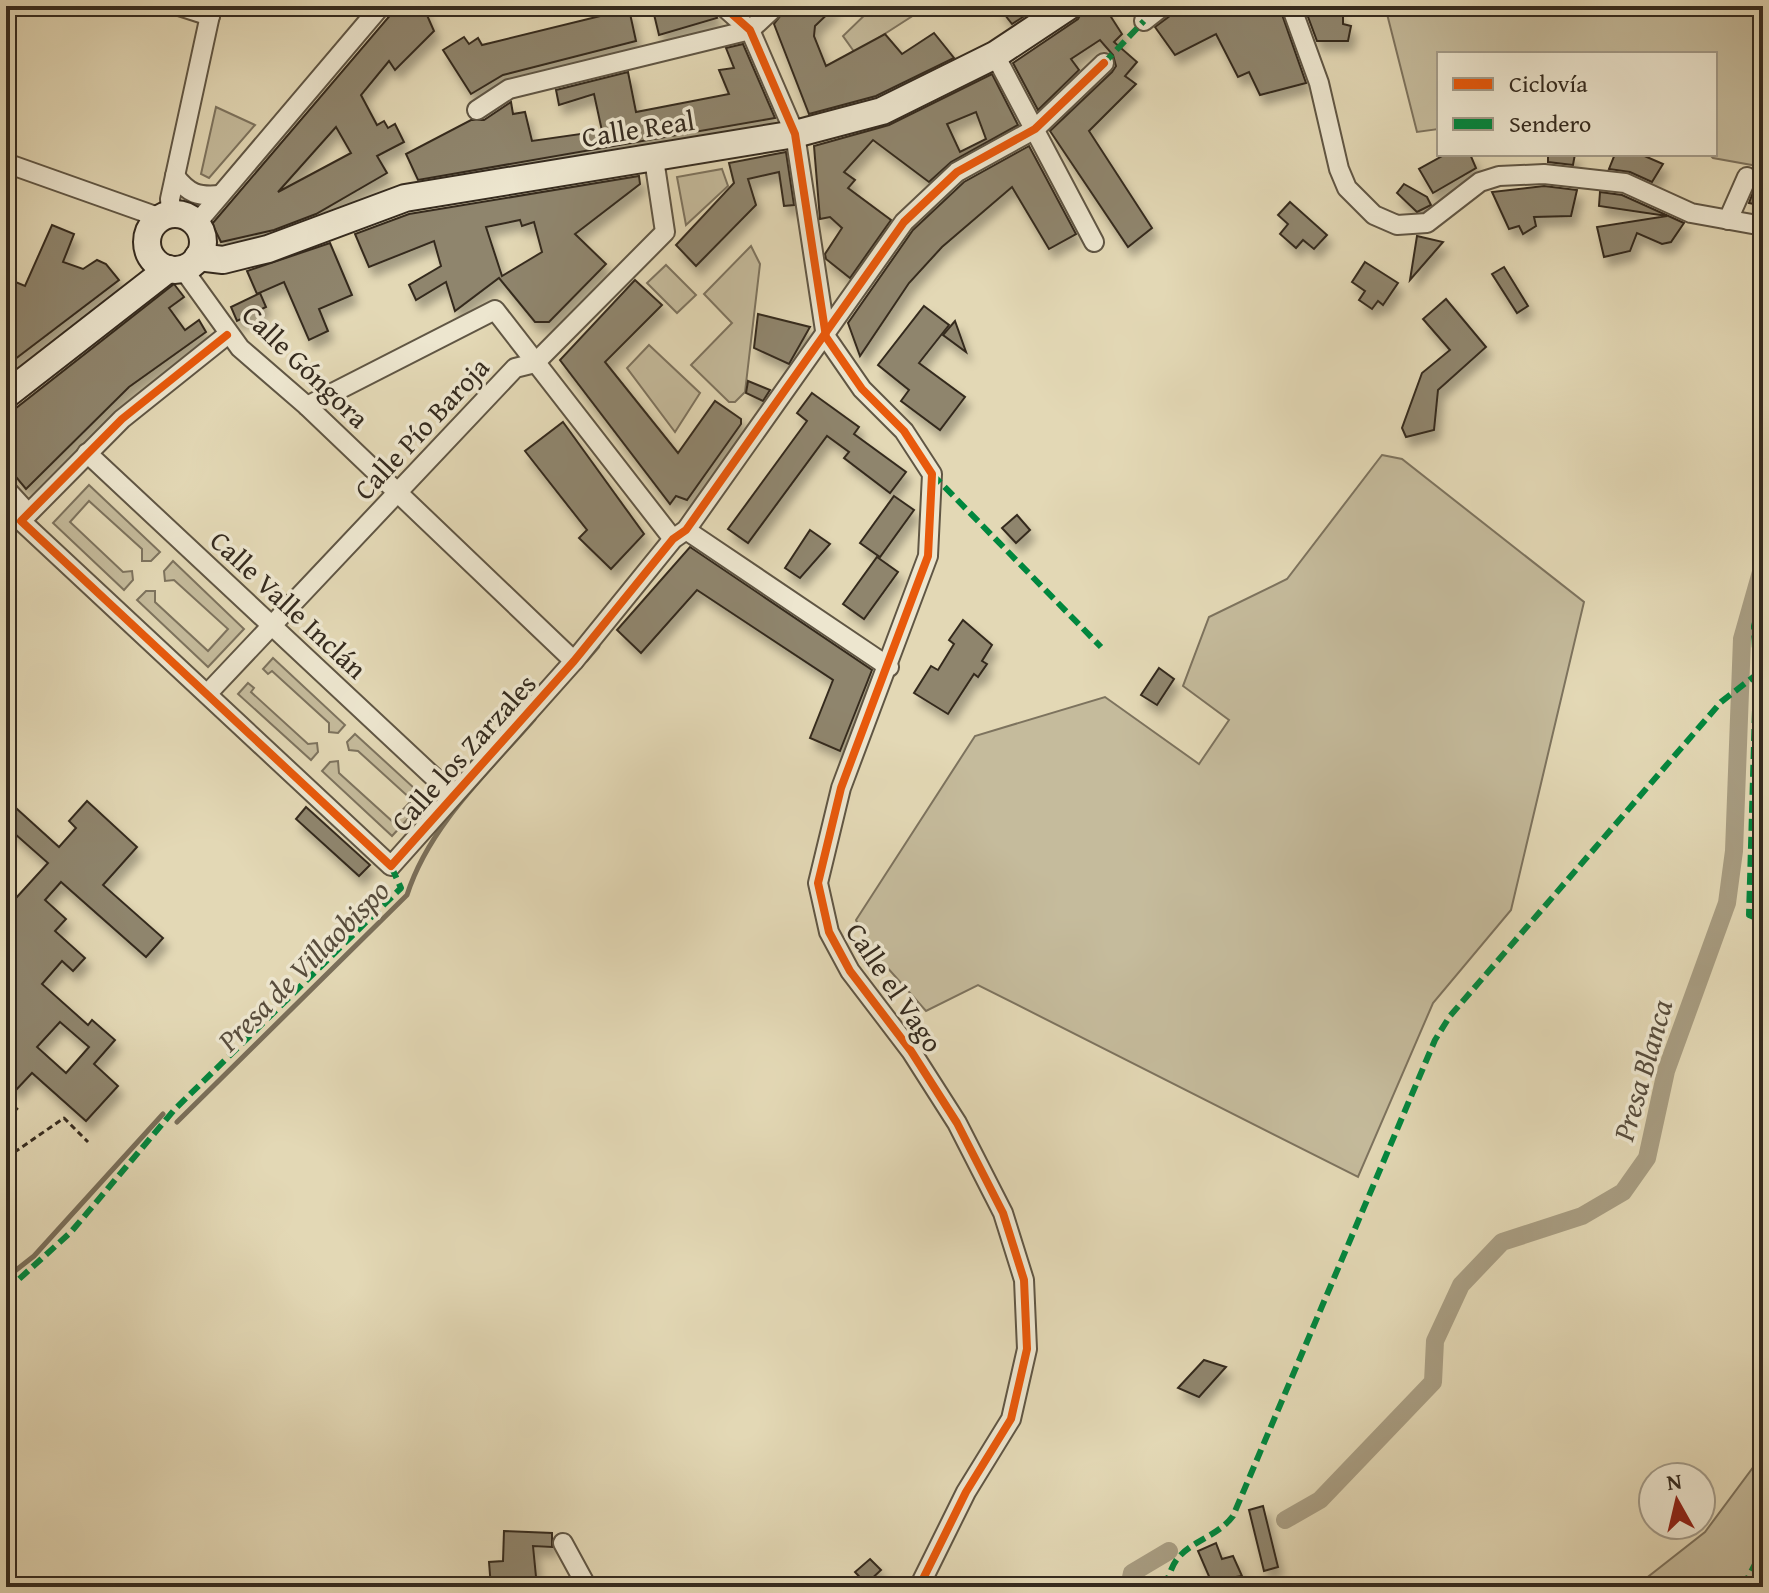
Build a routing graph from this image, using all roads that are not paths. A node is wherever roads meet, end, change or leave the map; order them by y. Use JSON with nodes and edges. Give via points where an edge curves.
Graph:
{"nodes":[{"id":1,"x":179,"y":6,"type":"edge"},
{"id":2,"x":381,"y":6,"type":"edge"},
{"id":3,"x":723,"y":6,"type":"edge"},
{"id":4,"x":776,"y":6,"type":"edge"},
{"id":5,"x":1069,"y":6,"type":"edge"},
{"id":6,"x":1163,"y":6,"type":"edge"},
{"id":7,"x":1291,"y":6,"type":"edge"},
{"id":8,"x":211,"y":11,"type":"edge"},
{"id":9,"x":1144,"y":21,"type":"dead end"},
{"id":10,"x":750,"y":30,"type":"junction"},
{"id":11,"x":995,"y":55,"type":"junction"},
{"id":12,"x":1104,"y":63,"type":"dead end"},
{"id":13,"x":477,"y":110,"type":"dead end"},
{"id":14,"x":1035,"y":129,"type":"junction"},
{"id":15,"x":795,"y":134,"type":"junction"},
{"id":16,"x":654,"y":159,"type":"junction"},
{"id":17,"x":6,"y":163,"type":"edge"},
{"id":18,"x":175,"y":176,"type":"junction"},
{"id":19,"x":1747,"y":177,"type":"dead end"},
{"id":20,"x":220,"y":195,"type":"junction"},
{"id":21,"x":166,"y":216,"type":"junction"},
{"id":22,"x":1728,"y":220,"type":"junction"},
{"id":23,"x":196,"y":224,"type":"junction"},
{"id":24,"x":1763,"y":226,"type":"edge"},
{"id":25,"x":1094,"y":242,"type":"dead end"},
{"id":26,"x":183,"y":265,"type":"junction"},
{"id":27,"x":227,"y":335,"type":"junction"},
{"id":28,"x":826,"y":337,"type":"junction"},
{"id":29,"x":535,"y":363,"type":"junction"},
{"id":30,"x":6,"y":395,"type":"edge"},
{"id":31,"x":307,"y":406,"type":"junction"},
{"id":32,"x":87,"y":453,"type":"junction"},
{"id":33,"x":6,"y":489,"type":"edge"},
{"id":34,"x":398,"y":494,"type":"junction"},
{"id":35,"x":28,"y":513,"type":"junction"},
{"id":36,"x":680,"y":534,"type":"junction"},
{"id":37,"x":271,"y":626,"type":"junction"},
{"id":38,"x":574,"y":661,"type":"junction"},
{"id":39,"x":889,"y":667,"type":"junction"},
{"id":40,"x":208,"y":693,"type":"junction"},
{"id":41,"x":453,"y":795,"type":"junction"},
{"id":42,"x":563,"y":1543,"type":"dead end"},
{"id":43,"x":587,"y":1587,"type":"edge"},
{"id":44,"x":919,"y":1587,"type":"edge"}],
"edges":[{"from":1,"to":8,"type":"street"},
{"from":2,"to":20,"type":"street"},
{"from":3,"to":10,"type":"street"},
{"from":4,"to":10,"type":"street"},
{"from":5,"to":11,"type":"street","name":"Calle Real"},
{"from":6,"to":9,"type":"street"},
{"from":7,"to":22,"type":"street","via":[[1319,83],[1339,169],[1347,188],[1374,215],[1397,225],[1427,223],[1480,182],[1544,174],[1625,183],[1691,213]]},
{"from":8,"to":18,"type":"street"},
{"from":10,"to":13,"type":"street","via":[[509,89]]},
{"from":10,"to":15,"type":"street","name":"Calle el Vago"},
{"from":11,"to":14,"type":"street"},
{"from":11,"to":15,"type":"street","name":"Calle Real","via":[[882,111]]},
{"from":12,"to":14,"type":"street","name":"Calle los Zarzales"},
{"from":14,"to":25,"type":"street"},
{"from":14,"to":28,"type":"street","name":"Calle los Zarzales","via":[[957,172],[904,222]]},
{"from":15,"to":16,"type":"street","name":"Calle Real"},
{"from":15,"to":28,"type":"street","name":"Calle el Vago"},
{"from":16,"to":26,"type":"street","name":"Calle Real","via":[[405,198],[268,249]]},
{"from":16,"to":29,"type":"street","name":"Calle Pío Baroja","via":[[665,232]]},
{"from":17,"to":21,"type":"street"},
{"from":18,"to":20,"type":"street","via":[[200,197]]},
{"from":18,"to":21,"type":"street"},
{"from":19,"to":22,"type":"street"},
{"from":20,"to":23,"type":"street"},
{"from":21,"to":23,"type":"street","via":[[180,215]]},
{"from":21,"to":26,"type":"street","via":[[154,224],[147,241],[152,259]]},
{"from":22,"to":24,"type":"street"},
{"from":23,"to":26,"type":"street","via":[[202,240]]},
{"from":26,"to":27,"type":"street","name":"Calle Góngora"},
{"from":26,"to":30,"type":"street"},
{"from":27,"to":31,"type":"street","name":"Calle Góngora"},
{"from":27,"to":32,"type":"street"},
{"from":28,"to":36,"type":"street","name":"Calle los Zarzales"},
{"from":28,"to":39,"type":"street","name":"Calle el Vago","via":[[862,389],[904,431],[932,474],[928,556]]},
{"from":29,"to":31,"type":"street","via":[[495,310]]},
{"from":29,"to":34,"type":"street","name":"Calle Pío Baroja","via":[[515,368]]},
{"from":29,"to":36,"type":"street"},
{"from":31,"to":34,"type":"street","name":"Calle Góngora"},
{"from":32,"to":35,"type":"street"},
{"from":32,"to":37,"type":"street","name":"Calle Valle Inclán"},
{"from":33,"to":35,"type":"street"},
{"from":34,"to":37,"type":"street","name":"Calle Pío Baroja"},
{"from":34,"to":38,"type":"street","name":"Calle Góngora"},
{"from":35,"to":40,"type":"street","name":"Calle los Zarzales","via":[[21,521]]},
{"from":36,"to":38,"type":"street","name":"Calle los Zarzales"},
{"from":36,"to":39,"type":"street"},
{"from":37,"to":40,"type":"street","name":"Calle Pío Baroja"},
{"from":37,"to":41,"type":"street","name":"Calle Valle Inclán"},
{"from":38,"to":41,"type":"street","name":"Calle los Zarzales"},
{"from":39,"to":44,"type":"street","name":"Calle el Vago","via":[[841,788],[818,883],[829,932],[850,971],[957,1123],[1003,1213],[1024,1280],[1027,1349],[1011,1419],[966,1492]]},
{"from":40,"to":41,"type":"street","name":"Calle los Zarzales","via":[[391,866]]},
{"from":42,"to":43,"type":"street"}]}
